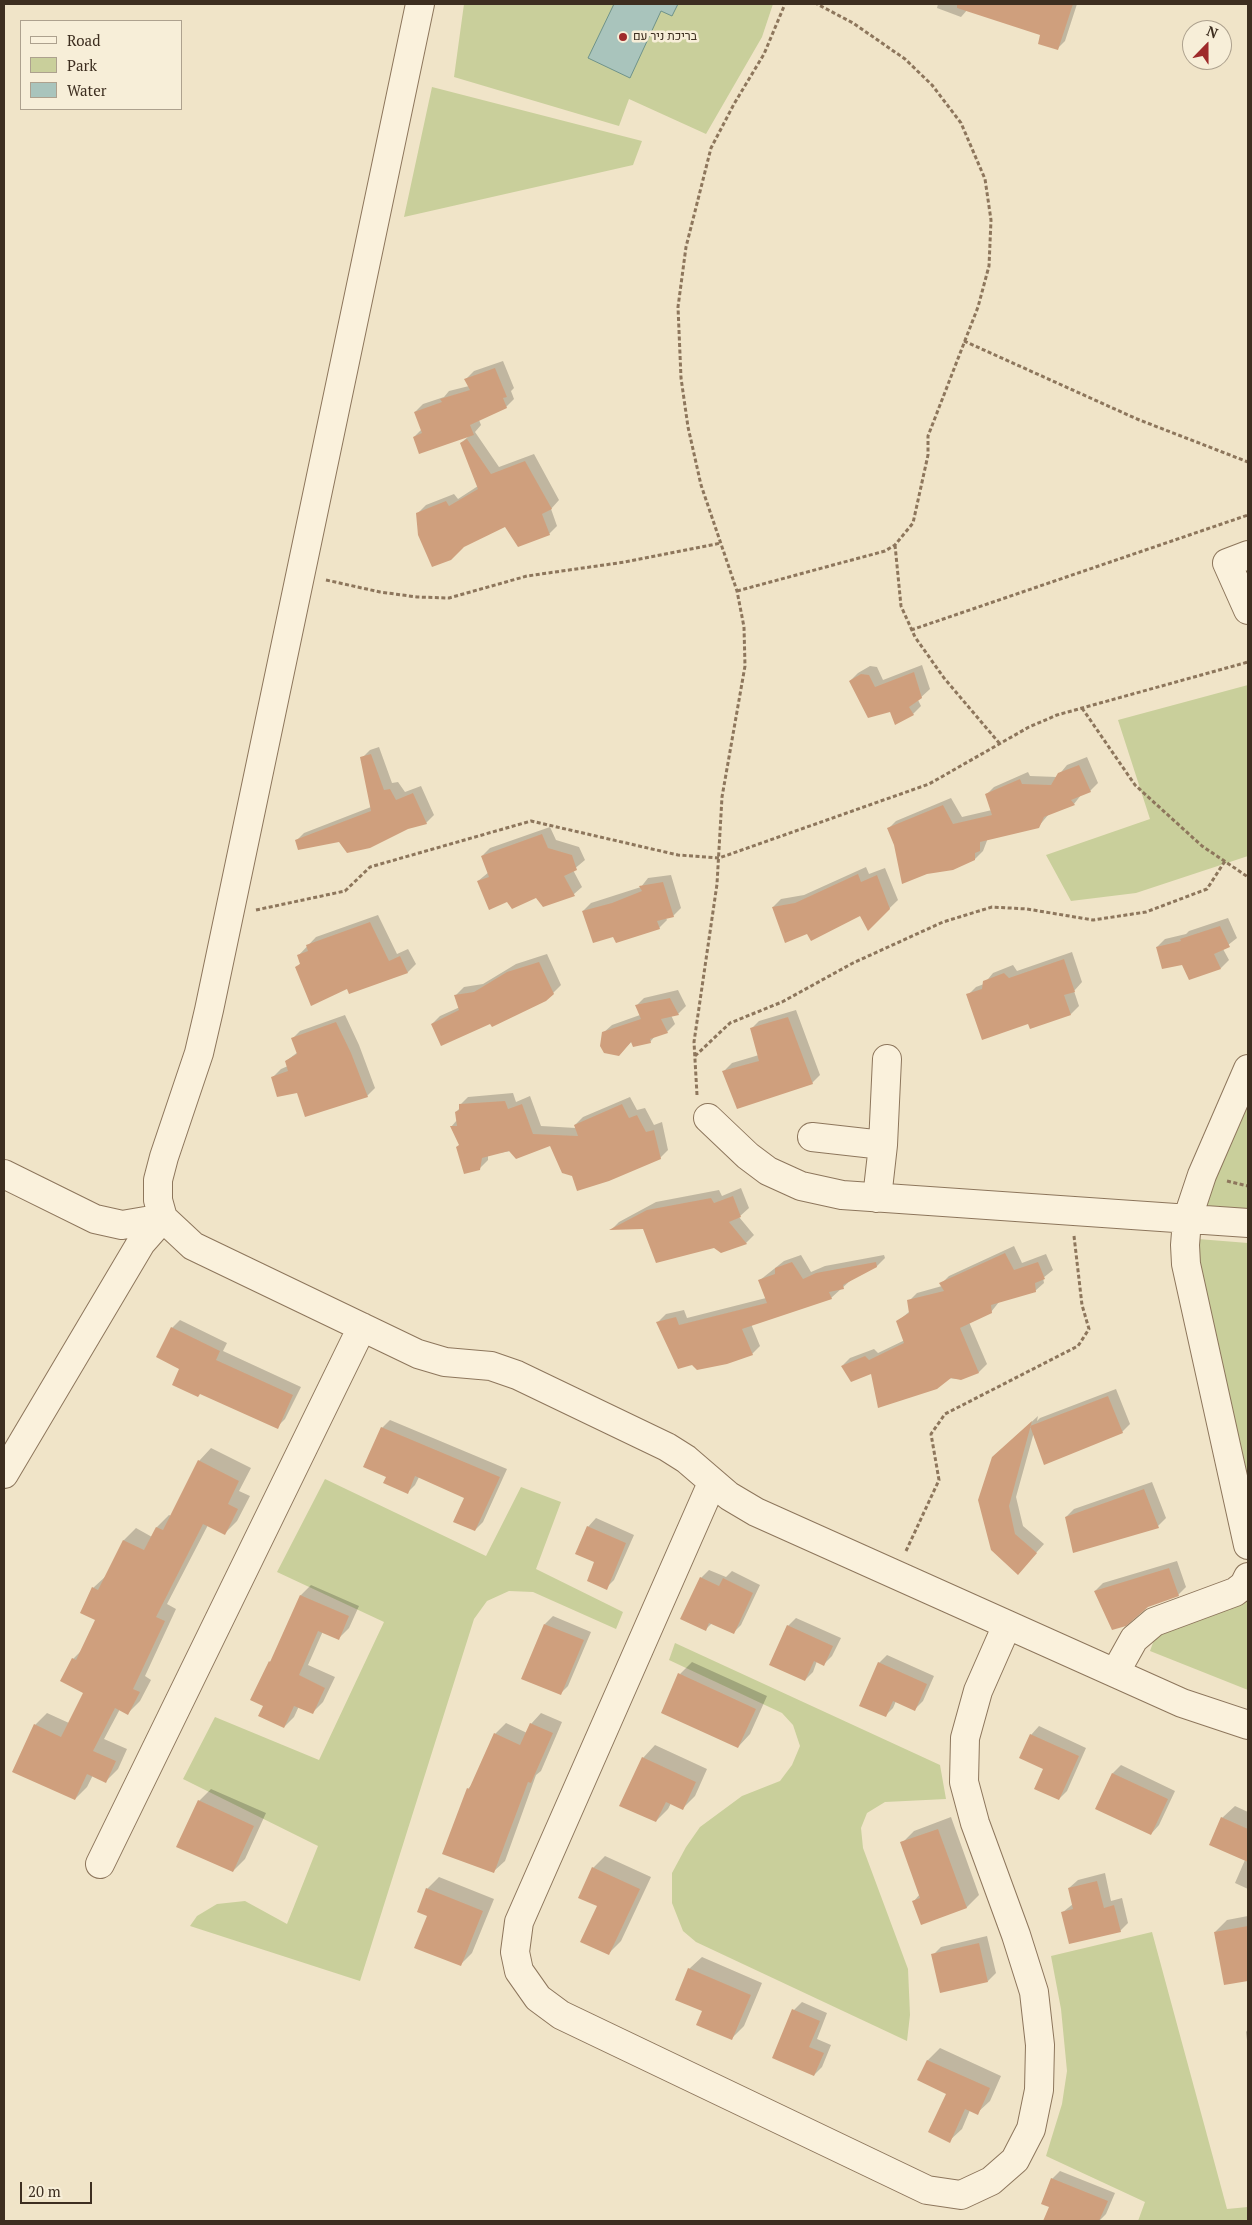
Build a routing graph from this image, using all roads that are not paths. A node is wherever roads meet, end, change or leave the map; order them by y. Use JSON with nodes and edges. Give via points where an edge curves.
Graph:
{"nodes":[{"id":1,"x":420,"y":4,"type":"edge"},
{"id":2,"x":1248,"y":555,"type":"edge"},
{"id":3,"x":1248,"y":610,"type":"edge"},
{"id":4,"x":887,"y":1059,"type":"dead end"},
{"id":5,"x":1248,"y":1068,"type":"edge"},
{"id":6,"x":708,"y":1118,"type":"road end"},
{"id":7,"x":812,"y":1137,"type":"dead end"},
{"id":8,"x":883,"y":1145,"type":"junction"},
{"id":9,"x":4,"y":1174,"type":"edge"},
{"id":10,"x":878,"y":1198,"type":"junction"},
{"id":11,"x":163,"y":1218,"type":"junction"},
{"id":12,"x":1188,"y":1220,"type":"junction"},
{"id":13,"x":1248,"y":1223,"type":"edge"},
{"id":14,"x":362,"y":1327,"type":"junction"},
{"id":15,"x":4,"y":1474,"type":"edge"},
{"id":16,"x":712,"y":1483,"type":"junction"},
{"id":17,"x":1248,"y":1545,"type":"edge"},
{"id":18,"x":1248,"y":1577,"type":"edge"},
{"id":19,"x":1007,"y":1625,"type":"junction"},
{"id":20,"x":1115,"y":1673,"type":"junction"},
{"id":21,"x":1247,"y":1725,"type":"edge"},
{"id":22,"x":100,"y":1864,"type":"dead end"}],
"edges":[{"from":1,"to":11,"type":"street","via":[[199,1053],[158,1180],[158,1200]]},
{"from":2,"to":3,"type":"street","via":[[1228,563]]},
{"from":4,"to":8,"type":"street"},
{"from":5,"to":12,"type":"street","via":[[1202,1175]]},
{"from":6,"to":10,"type":"street","via":[[729,1140],[768,1171],[801,1186],[842,1195]]},
{"from":7,"to":8,"type":"street"},
{"from":8,"to":10,"type":"street"},
{"from":9,"to":11,"type":"street","via":[[95,1219],[122,1225]]},
{"from":10,"to":12,"type":"street"},
{"from":11,"to":14,"type":"street","via":[[193,1246]]},
{"from":11,"to":15,"type":"street","via":[[141,1243]]},
{"from":12,"to":13,"type":"street"},
{"from":12,"to":17,"type":"street","via":[[1186,1264]]},
{"from":14,"to":16,"type":"street","via":[[418,1354],[445,1362],[491,1366],[517,1374],[667,1447]]},
{"from":14,"to":22,"type":"street"},
{"from":16,"to":19,"type":"street","via":[[756,1512]]},
{"from":16,"to":19,"type":"street","via":[[519,1922],[515,1952],[519,1971],[538,1998],[561,2015],[927,2190],[962,2195],[991,2181],[1015,2160],[1031,2129],[1039,2090],[1040,2045],[1034,1992],[975,1823],[964,1782],[965,1738],[978,1691]]},
{"from":18,"to":20,"type":"street","via":[[1235,1592],[1154,1622],[1134,1640]]},
{"from":19,"to":20,"type":"street"},
{"from":20,"to":21,"type":"street","via":[[1182,1703]]}]}
